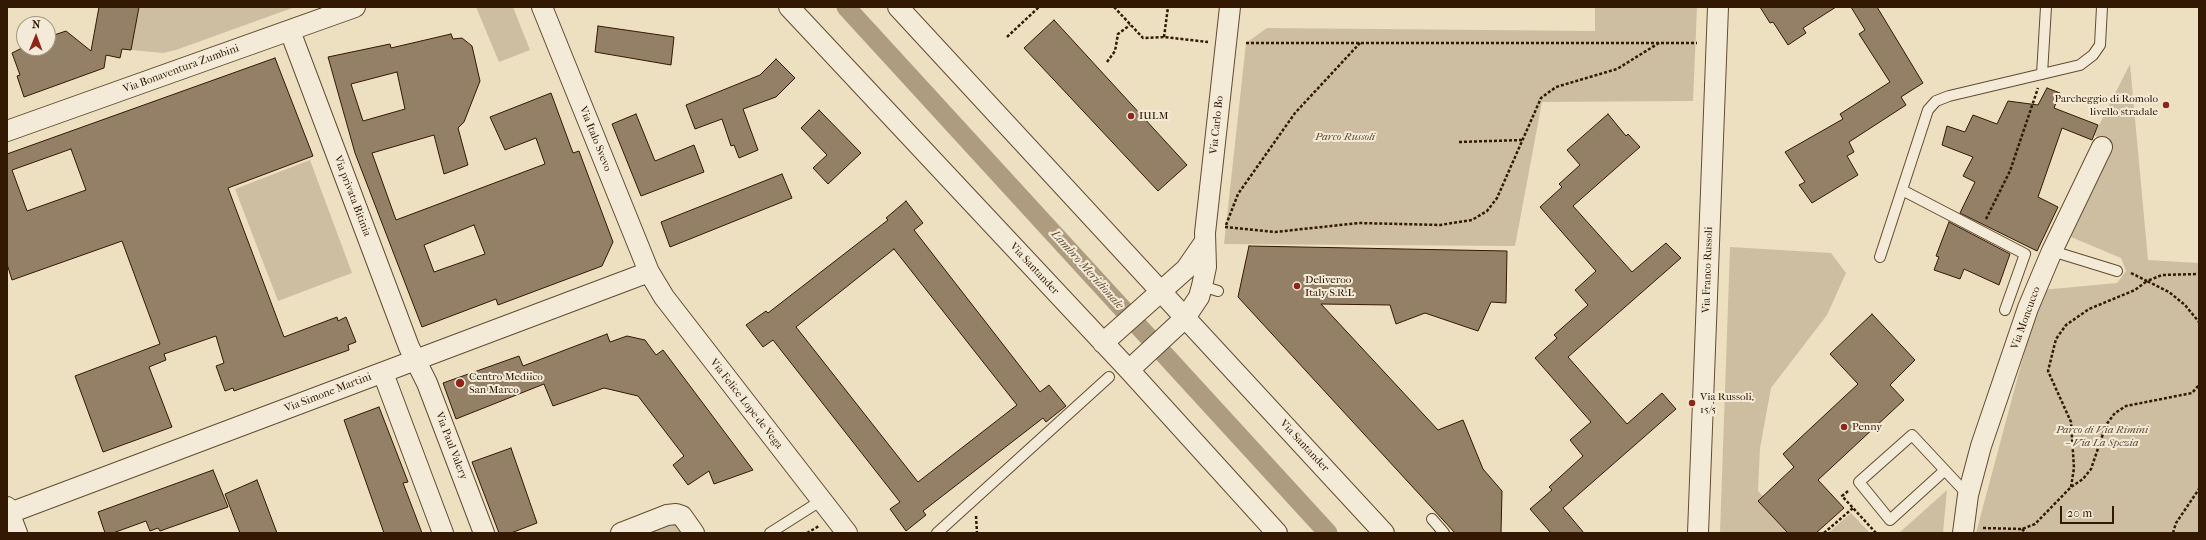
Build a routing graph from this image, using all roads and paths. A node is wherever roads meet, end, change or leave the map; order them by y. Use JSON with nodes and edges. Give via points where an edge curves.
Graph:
{"nodes":[{"id":1,"x":355,"y":7,"type":"edge"},
{"id":2,"x":542,"y":7,"type":"edge"},
{"id":3,"x":789,"y":7,"type":"edge"},
{"id":4,"x":898,"y":7,"type":"edge"},
{"id":5,"x":1039,"y":7,"type":"edge"},
{"id":6,"x":1114,"y":7,"type":"edge"},
{"id":7,"x":1168,"y":7,"type":"edge"},
{"id":8,"x":1230,"y":7,"type":"edge"},
{"id":9,"x":1718,"y":7,"type":"edge"},
{"id":10,"x":2046,"y":7,"type":"edge"},
{"id":11,"x":2102,"y":7,"type":"edge"},
{"id":12,"x":1130,"y":24,"type":"junction"},
{"id":13,"x":290,"y":30,"type":"junction"},
{"id":14,"x":1007,"y":37,"type":"dead end"},
{"id":15,"x":1164,"y":37,"type":"junction"},
{"id":16,"x":1204,"y":41,"type":"dead end"},
{"id":17,"x":1246,"y":43,"type":"dead end"},
{"id":18,"x":1360,"y":43,"type":"junction"},
{"id":19,"x":1659,"y":43,"type":"junction"},
{"id":20,"x":1701,"y":43,"type":"dead end"},
{"id":21,"x":1107,"y":62,"type":"dead end"},
{"id":22,"x":2042,"y":74,"type":"junction"},
{"id":23,"x":7,"y":131,"type":"edge"},
{"id":24,"x":1522,"y":140,"type":"junction"},
{"id":25,"x":1459,"y":142,"type":"dead end"},
{"id":26,"x":2102,"y":147,"type":"dead end"},
{"id":27,"x":1902,"y":190,"type":"junction"},
{"id":28,"x":1225,"y":227,"type":"junction"},
{"id":29,"x":1981,"y":231,"type":"junction"},
{"id":30,"x":1223,"y":232,"type":"dead end"},
{"id":31,"x":1204,"y":243,"type":"junction"},
{"id":32,"x":2052,"y":251,"type":"junction"},
{"id":33,"x":1880,"y":257,"type":"dead end"},
{"id":34,"x":2122,"y":271,"type":"joint"},
{"id":35,"x":649,"y":272,"type":"junction"},
{"id":36,"x":2199,"y":274,"type":"edge"},
{"id":37,"x":2147,"y":281,"type":"junction"},
{"id":38,"x":1156,"y":295,"type":"junction"},
{"id":39,"x":2005,"y":310,"type":"dead end"},
{"id":40,"x":1181,"y":322,"type":"junction"},
{"id":41,"x":2199,"y":322,"type":"edge"},
{"id":42,"x":1107,"y":339,"type":"junction"},
{"id":43,"x":416,"y":361,"type":"junction"},
{"id":44,"x":1133,"y":366,"type":"junction"},
{"id":45,"x":383,"y":373,"type":"junction"},
{"id":46,"x":1109,"y":377,"type":"dead end"},
{"id":47,"x":2199,"y":385,"type":"edge"},
{"id":48,"x":1944,"y":471,"type":"junction"},
{"id":49,"x":2071,"y":486,"type":"junction"},
{"id":50,"x":2199,"y":489,"type":"edge"},
{"id":51,"x":1968,"y":496,"type":"junction"},
{"id":52,"x":822,"y":500,"type":"junction"},
{"id":53,"x":8,"y":511,"type":"edge"},
{"id":54,"x":1432,"y":519,"type":"dead end"},
{"id":55,"x":820,"y":525,"type":"dead end"},
{"id":56,"x":2022,"y":529,"type":"junction"},
{"id":57,"x":1970,"y":530,"type":"edge"},
{"id":58,"x":17,"y":533,"type":"edge"},
{"id":59,"x":443,"y":533,"type":"edge"},
{"id":60,"x":484,"y":533,"type":"edge"},
{"id":61,"x":621,"y":533,"type":"edge"},
{"id":62,"x":694,"y":533,"type":"edge"},
{"id":63,"x":770,"y":533,"type":"edge"},
{"id":64,"x":806,"y":533,"type":"edge"},
{"id":65,"x":847,"y":533,"type":"edge"},
{"id":66,"x":937,"y":533,"type":"edge"},
{"id":67,"x":1277,"y":533,"type":"edge"},
{"id":68,"x":1384,"y":533,"type":"edge"},
{"id":69,"x":1444,"y":533,"type":"edge"},
{"id":70,"x":1698,"y":533,"type":"edge"},
{"id":71,"x":1824,"y":533,"type":"edge"},
{"id":72,"x":1876,"y":533,"type":"edge"},
{"id":73,"x":2026,"y":533,"type":"edge"},
{"id":74,"x":2173,"y":533,"type":"edge"}],
"edges":[{"from":1,"to":13,"type":"street","name":"Via Bonaventura Zumbini"},
{"from":2,"to":35,"type":"street","name":"Via Italo Svevo"},
{"from":3,"to":42,"type":"street","name":"Via Santander"},
{"from":4,"to":38,"type":"street","name":"Via Santander"},
{"from":5,"to":14,"type":"path"},
{"from":6,"to":12,"type":"path"},
{"from":7,"to":15,"type":"path"},
{"from":8,"to":31,"type":"street","name":"Via Carlo Bo"},
{"from":9,"to":70,"type":"street","name":"Via Franco Russoli"},
{"from":10,"to":22,"type":"lane"},
{"from":11,"to":22,"type":"lane","via":[[2100,45],[2093,55],[2080,65]]},
{"from":12,"to":15,"type":"path","via":[[1143,38]]},
{"from":12,"to":21,"type":"path","via":[[1118,34],[1115,51]]},
{"from":13,"to":23,"type":"street","name":"Via Bonaventura Zumbini"},
{"from":13,"to":43,"type":"street","name":"Via privata Bitinia"},
{"from":15,"to":16,"type":"path"},
{"from":17,"to":18,"type":"path"},
{"from":18,"to":19,"type":"path"},
{"from":18,"to":28,"type":"path","via":[[1295,113],[1238,194]]},
{"from":19,"to":20,"type":"path"},
{"from":19,"to":24,"type":"path","via":[[1617,69],[1556,87],[1541,98]]},
{"from":22,"to":27,"type":"lane","via":[[1936,101],[1928,110]]},
{"from":22,"to":29,"type":"path","via":[[2010,171]]},
{"from":24,"to":25,"type":"path"},
{"from":24,"to":28,"type":"path","via":[[1497,198],[1487,211],[1472,220],[1440,225],[1359,223],[1275,232]]},
{"from":26,"to":32,"type":"street","name":"Via Moncucco"},
{"from":27,"to":29,"type":"lane"},
{"from":27,"to":33,"type":"lane"},
{"from":28,"to":30,"type":"path"},
{"from":29,"to":39,"type":"lane","via":[[2025,254]]},
{"from":31,"to":38,"type":"street","name":"Via Carlo Bo","via":[[1186,269]]},
{"from":31,"to":40,"type":"street","name":"Via Carlo Bo","via":[[1210,289],[1199,297]]},
{"from":32,"to":34,"type":"lane"},
{"from":32,"to":51,"type":"street","name":"Via Moncucco","via":[[2028,308],[1981,446]]},
{"from":34,"to":37,"type":"path"},
{"from":35,"to":43,"type":"street","name":"Via Simone Martini"},
{"from":35,"to":52,"type":"street","name":"Via Felice Lope de Vega","via":[[664,297]]},
{"from":36,"to":37,"type":"path","via":[[2162,275]]},
{"from":37,"to":41,"type":"path","via":[[2169,292],[2185,305]]},
{"from":37,"to":49,"type":"path","via":[[2135,290],[2089,309],[2066,325],[2056,339],[2048,371],[2071,422],[2074,468]]},
{"from":38,"to":40,"type":"street","name":"Via Santander"},
{"from":38,"to":42,"type":"street","name":"Via Carlo Bo"},
{"from":40,"to":44,"type":"street","name":"Via Carlo Bo"},
{"from":40,"to":68,"type":"street","name":"Via Santander"},
{"from":42,"to":44,"type":"street","name":"Via Santander"},
{"from":43,"to":45,"type":"street","name":"Via Simone Martini"},
{"from":43,"to":60,"type":"street","name":"Via Paul Valery","via":[[427,383]]},
{"from":44,"to":67,"type":"street","name":"Via Santander"},
{"from":45,"to":53,"type":"street","name":"Via Simone Martini"},
{"from":45,"to":59,"type":"street"},
{"from":46,"to":66,"type":"lane"},
{"from":47,"to":49,"type":"path","via":[[2192,393],[2132,405],[2115,413],[2106,425],[2092,470]]},
{"from":48,"to":48,"type":"lane","via":[[1912,435],[1858,482],[1890,520]]},
{"from":48,"to":51,"type":"lane"},
{"from":49,"to":56,"type":"path","via":[[2043,518]]},
{"from":50,"to":74,"type":"path","via":[[2176,523]]},
{"from":51,"to":57,"type":"street","name":"Via Moncucco"},
{"from":52,"to":63,"type":"lane"},
{"from":52,"to":65,"type":"street","name":"Via Felice Lope de Vega"},
{"from":53,"to":58,"type":"street"},
{"from":54,"to":69,"type":"lane"},
{"from":55,"to":64,"type":"path"},
{"from":56,"to":57,"type":"path"},
{"from":56,"to":73,"type":"path"},
{"from":61,"to":62,"type":"street","via":[[676,514],[682,516]]},
{"from":71,"to":72,"type":"path","via":[[1853,508]]}]}
